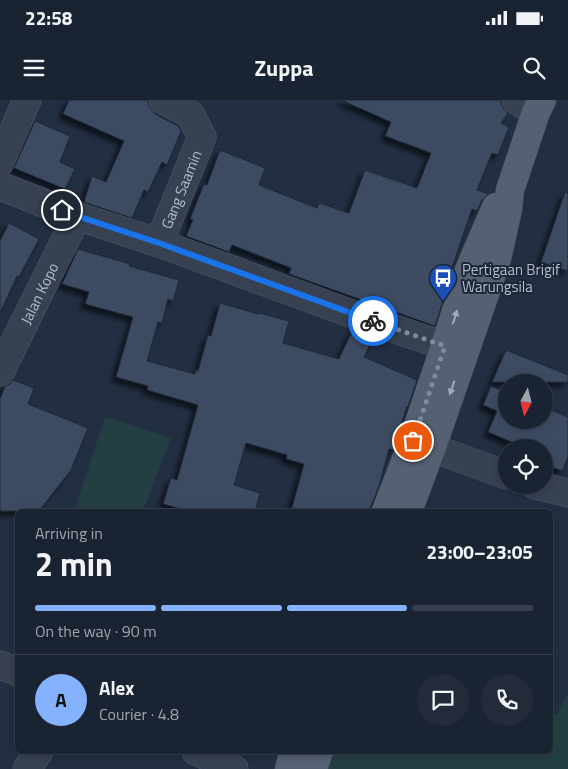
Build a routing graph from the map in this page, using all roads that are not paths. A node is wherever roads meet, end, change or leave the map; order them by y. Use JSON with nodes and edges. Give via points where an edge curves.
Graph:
{"nodes":[{"id":1,"x":27,"y":100,"type":"edge"},
{"id":2,"x":163,"y":100,"type":"edge"},
{"id":3,"x":532,"y":104,"type":"edge"},
{"id":4,"x":0,"y":162,"type":"edge"},
{"id":5,"x":0,"y":186,"type":"edge"},
{"id":6,"x":510,"y":190,"type":"junction"},
{"id":7,"x":77,"y":216,"type":"junction"},
{"id":8,"x":159,"y":243,"type":"junction"},
{"id":9,"x":445,"y":346,"type":"junction"},
{"id":10,"x":0,"y":372,"type":"edge"},
{"id":11,"x":422,"y":444,"type":"junction"},
{"id":12,"x":498,"y":471,"type":"edge"},
{"id":13,"x":553,"y":489,"type":"edge"},
{"id":14,"x":568,"y":493,"type":"edge"},
{"id":15,"x":387,"y":509,"type":"edge"},
{"id":16,"x":408,"y":509,"type":"edge"},
{"id":17,"x":0,"y":665,"type":"edge"},
{"id":18,"x":15,"y":671,"type":"edge"},
{"id":19,"x":37,"y":754,"type":"edge"},
{"id":20,"x":202,"y":754,"type":"edge"},
{"id":21,"x":293,"y":754,"type":"edge"},
{"id":22,"x":318,"y":754,"type":"edge"},
{"id":23,"x":27,"y":769,"type":"edge"},
{"id":24,"x":234,"y":769,"type":"edge"},
{"id":25,"x":288,"y":769,"type":"edge"},
{"id":26,"x":313,"y":769,"type":"edge"}],
"edges":[{"from":1,"to":4,"type":"street"},
{"from":2,"to":8,"type":"street","name":"Gang Saamin","via":[[190,114],[202,137]]},
{"from":3,"to":6,"type":"main road"},
{"from":5,"to":7,"type":"street"},
{"from":9,"to":6,"type":"main road","one_way":true,"via":[[469,270],[497,205]]},
{"from":6,"to":11,"type":"main road","one_way":true,"via":[[497,259]]},
{"from":7,"to":8,"type":"street"},
{"from":7,"to":10,"type":"street","name":"Jalan Kopo"},
{"from":8,"to":9,"type":"street"},
{"from":9,"to":11,"type":"main road"},
{"from":11,"to":12,"type":"street"},
{"from":11,"to":15,"type":"main road"},
{"from":11,"to":16,"type":"main road"},
{"from":13,"to":14,"type":"street"},
{"from":17,"to":18,"type":"street"},
{"from":19,"to":23,"type":"street"},
{"from":20,"to":24,"type":"street"},
{"from":21,"to":25,"type":"main road"},
{"from":22,"to":26,"type":"main road"}]}
